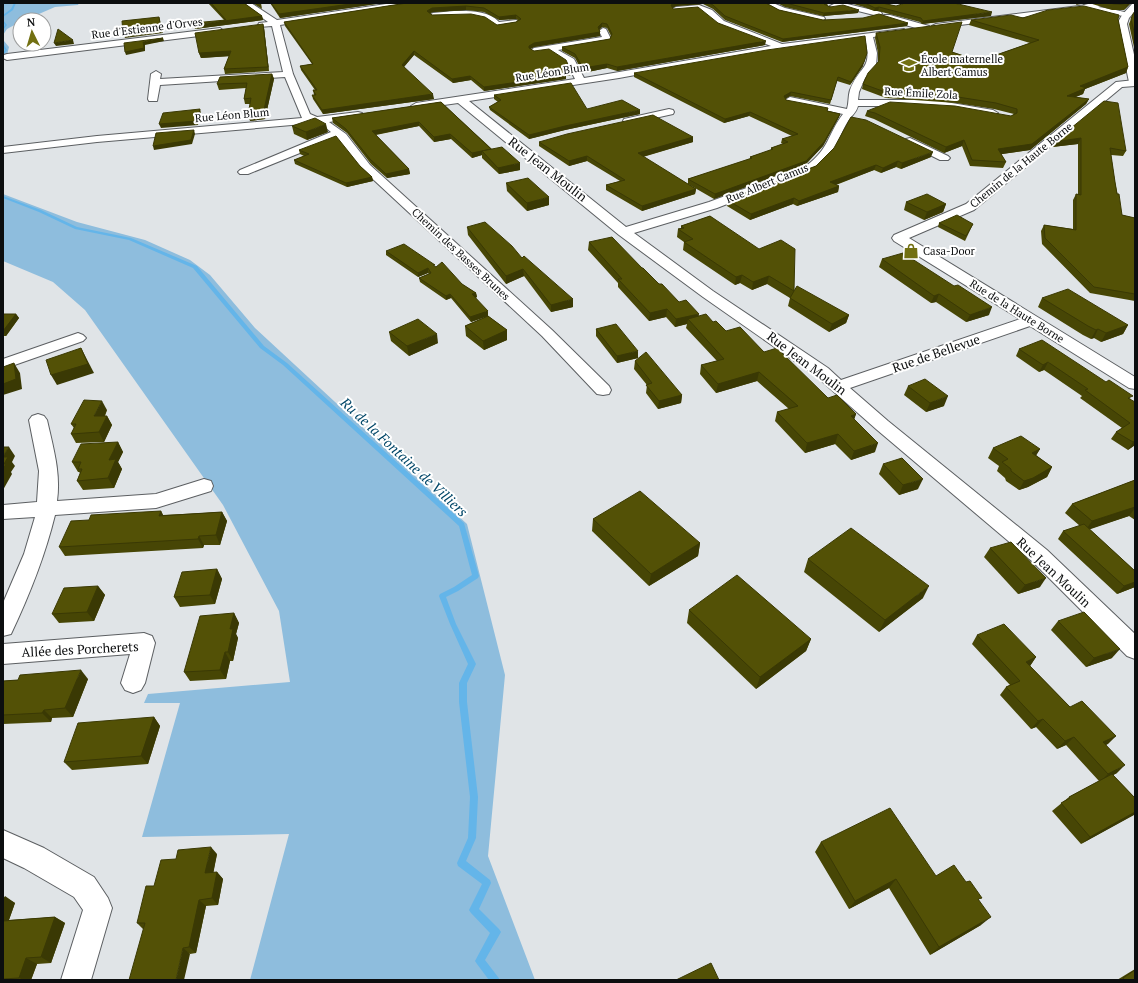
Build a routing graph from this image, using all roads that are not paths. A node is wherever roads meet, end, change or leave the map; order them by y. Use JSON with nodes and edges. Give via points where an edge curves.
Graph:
{"nodes":[{"id":1,"x":246,"y":3,"type":"edge"},
{"id":2,"x":409,"y":3,"type":"edge"},
{"id":3,"x":766,"y":3,"type":"edge"},
{"id":4,"x":1102,"y":3,"type":"edge"},
{"id":5,"x":1124,"y":3,"type":"edge"},
{"id":6,"x":1128,"y":3,"type":"edge"},
{"id":7,"x":446,"y":4,"type":"edge"},
{"id":8,"x":1135,"y":6,"type":"edge"},
{"id":9,"x":829,"y":7,"type":"edge"},
{"id":10,"x":1087,"y":7,"type":"junction"},
{"id":11,"x":676,"y":9,"type":"edge"},
{"id":12,"x":444,"y":14,"type":"junction"},
{"id":13,"x":878,"y":14,"type":"junction"},
{"id":14,"x":433,"y":15,"type":"edge"},
{"id":15,"x":1123,"y":17,"type":"junction"},
{"id":16,"x":862,"y":18,"type":"edge"},
{"id":17,"x":829,"y":20,"type":"edge"},
{"id":18,"x":516,"y":22,"type":"edge"},
{"id":19,"x":275,"y":23,"type":"junction"},
{"id":20,"x":254,"y":26,"type":"edge"},
{"id":21,"x":926,"y":28,"type":"junction"},
{"id":22,"x":225,"y":30,"type":"edge"},
{"id":23,"x":604,"y":31,"type":"edge"},
{"id":24,"x":868,"y":35,"type":"junction"},
{"id":25,"x":780,"y":47,"type":"junction"},
{"id":26,"x":551,"y":49,"type":"junction"},
{"id":27,"x":1131,"y":50,"type":"edge"},
{"id":28,"x":534,"y":51,"type":"edge"},
{"id":29,"x":6,"y":57,"type":"dead end"},
{"id":30,"x":288,"y":74,"type":"junction"},
{"id":31,"x":580,"y":80,"type":"junction"},
{"id":32,"x":1135,"y":82,"type":"edge"},
{"id":33,"x":153,"y":99,"type":"dead end"},
{"id":34,"x":460,"y":99,"type":"junction"},
{"id":35,"x":790,"y":100,"type":"edge"},
{"id":36,"x":406,"y":107,"type":"edge"},
{"id":37,"x":850,"y":111,"type":"junction"},
{"id":38,"x":670,"y":112,"type":"dead end"},
{"id":39,"x":367,"y":113,"type":"edge"},
{"id":40,"x":1004,"y":116,"type":"edge"},
{"id":41,"x":318,"y":120,"type":"junction"},
{"id":42,"x":862,"y":120,"type":"edge"},
{"id":43,"x":615,"y":124,"type":"edge"},
{"id":44,"x":339,"y":133,"type":"junction"},
{"id":45,"x":901,"y":137,"type":"edge"},
{"id":46,"x":535,"y":143,"type":"dead end"},
{"id":47,"x":520,"y":147,"type":"junction"},
{"id":48,"x":3,"y":150,"type":"edge"},
{"id":49,"x":944,"y":158,"type":"dead end"},
{"id":50,"x":244,"y":172,"type":"dead end"},
{"id":51,"x":624,"y":232,"type":"junction"},
{"id":52,"x":899,"y":238,"type":"joint"},
{"id":53,"x":1033,"y":320,"type":"junction"},
{"id":54,"x":78,"y":338,"type":"dead end"},
{"id":55,"x":3,"y":364,"type":"edge"},
{"id":56,"x":1135,"y":384,"type":"edge"},
{"id":57,"x":839,"y":386,"type":"junction"},
{"id":58,"x":603,"y":390,"type":"dead end"},
{"id":59,"x":38,"y":420,"type":"dead end"},
{"id":60,"x":204,"y":486,"type":"dead end"},
{"id":61,"x":47,"y":509,"type":"junction"},
{"id":62,"x":3,"y":512,"type":"edge"},
{"id":63,"x":3,"y":627,"type":"edge"},
{"id":64,"x":1135,"y":649,"type":"edge"},
{"id":65,"x":3,"y":654,"type":"edge"},
{"id":66,"x":133,"y":683,"type":"dead end"},
{"id":67,"x":3,"y":844,"type":"edge"},
{"id":68,"x":76,"y":980,"type":"edge"}],
"edges":[{"from":1,"to":19,"type":"street"},
{"from":2,"to":19,"type":"street"},
{"from":3,"to":17,"type":"street","via":[[797,14]]},
{"from":4,"to":10,"type":"main road","name":"Rue Léon Blum"},
{"from":5,"to":6,"type":"main road"},
{"from":6,"to":15,"type":"main road"},
{"from":7,"to":12,"type":"street"},
{"from":8,"to":15,"type":"main road"},
{"from":9,"to":13,"type":"street","via":[[842,5]]},
{"from":10,"to":15,"type":"main road","via":[[1097,12]]},
{"from":10,"to":21,"type":"street","name":"Rue Léon Blum"},
{"from":11,"to":25,"type":"street","via":[[699,7],[721,23]]},
{"from":12,"to":14,"type":"street"},
{"from":12,"to":18,"type":"street","via":[[482,15],[497,25]]},
{"from":13,"to":16,"type":"street"},
{"from":13,"to":21,"type":"street"},
{"from":15,"to":27,"type":"main road"},
{"from":19,"to":20,"type":"street"},
{"from":19,"to":30,"type":"street","name":"Chemin des Basses Brunes"},
{"from":21,"to":24,"type":"street","name":"Rue Léon Blum"},
{"from":22,"to":29,"type":"street","name":"Rue d'Estienne d'Orves"},
{"from":23,"to":26,"type":"street","via":[[607,39]]},
{"from":24,"to":25,"type":"street","name":"Rue Léon Blum"},
{"from":24,"to":37,"type":"street","name":"Rue Albert Camus","via":[[873,53],[871,66],[861,77],[854,92]]},
{"from":25,"to":31,"type":"street","name":"Rue Léon Blum"},
{"from":26,"to":28,"type":"street"},
{"from":26,"to":31,"type":"street","via":[[571,61]]},
{"from":27,"to":32,"type":"main road"},
{"from":30,"to":33,"type":"street","via":[[155,78]]},
{"from":30,"to":41,"type":"street","name":"Chemin des Basses Brunes","via":[[306,116]]},
{"from":31,"to":34,"type":"street","name":"Rue Léon Blum"},
{"from":32,"to":52,"type":"street","name":"Chemin de la Haute Borne","via":[[1119,84],[970,207]]},
{"from":34,"to":36,"type":"street","name":"Rue Léon Blum"},
{"from":34,"to":47,"type":"street","name":"Rue Jean Moulin"},
{"from":35,"to":37,"type":"street"},
{"from":37,"to":40,"type":"street","name":"Rue Émile Zola","via":[[934,103]]},
{"from":37,"to":42,"type":"street"},
{"from":37,"to":51,"type":"street","name":"Rue Albert Camus","via":[[831,147],[821,160],[810,168],[713,205]]},
{"from":38,"to":43,"type":"street"},
{"from":39,"to":41,"type":"street","name":"Rue Léon Blum"},
{"from":41,"to":44,"type":"street","name":"Chemin des Basses Brunes"},
{"from":41,"to":48,"type":"street","name":"Rue Léon Blum","via":[[143,134]]},
{"from":44,"to":50,"type":"street"},
{"from":44,"to":58,"type":"street","name":"Chemin des Basses Brunes","via":[[366,167],[548,333]]},
{"from":45,"to":49,"type":"street"},
{"from":46,"to":47,"type":"street"},
{"from":47,"to":51,"type":"street","name":"Rue Jean Moulin"},
{"from":51,"to":57,"type":"street","name":"Rue Jean Moulin"},
{"from":52,"to":53,"type":"street","name":"Rue de la Haute Borne"},
{"from":53,"to":56,"type":"street","name":"Rue de la Haute Borne"},
{"from":53,"to":57,"type":"street","name":"Rue de Bellevue"},
{"from":54,"to":55,"type":"street"},
{"from":57,"to":64,"type":"street","name":"Rue Jean Moulin","via":[[882,425],[1040,556]]},
{"from":59,"to":61,"type":"street","via":[[49,475]]},
{"from":60,"to":61,"type":"street","via":[[156,501]]},
{"from":61,"to":62,"type":"street"},
{"from":61,"to":63,"type":"street","via":[[28,572]]},
{"from":65,"to":66,"type":"street","name":"Allée des Porcherets","via":[[144,643]]},
{"from":67,"to":68,"type":"street","via":[[34,858],[84,887],[98,908]]}]}
